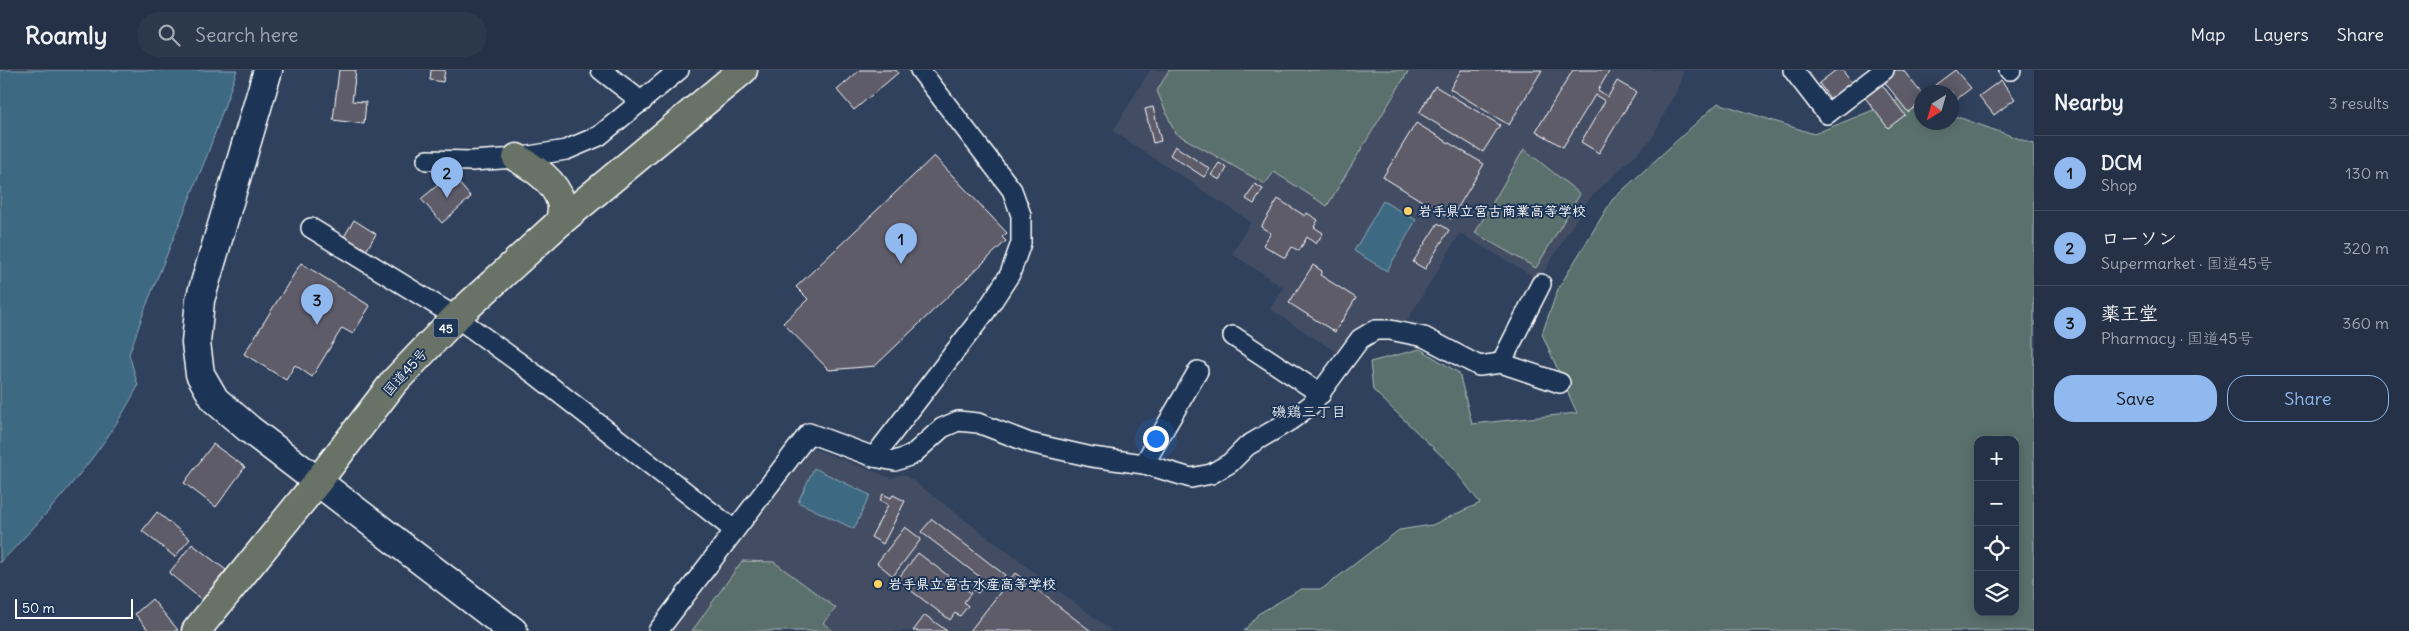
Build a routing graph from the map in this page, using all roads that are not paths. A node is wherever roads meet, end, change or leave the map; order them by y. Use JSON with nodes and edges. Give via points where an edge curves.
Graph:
{"nodes":[{"id":1,"x":268,"y":70,"type":"edge"},
{"id":2,"x":601,"y":70,"type":"edge"},
{"id":3,"x":679,"y":70,"type":"edge"},
{"id":4,"x":743,"y":70,"type":"edge"},
{"id":5,"x":920,"y":70,"type":"edge"},
{"id":6,"x":1793,"y":70,"type":"edge"},
{"id":7,"x":1884,"y":70,"type":"edge"},
{"id":8,"x":642,"y":102,"type":"junction"},
{"id":9,"x":517,"y":158,"type":"junction"},
{"id":10,"x":427,"y":160,"type":"dead end"},
{"id":11,"x":560,"y":222,"type":"junction"},
{"id":12,"x":311,"y":228,"type":"dead end"},
{"id":13,"x":1541,"y":284,"type":"dead end"},
{"id":14,"x":456,"y":317,"type":"junction"},
{"id":15,"x":1233,"y":336,"type":"dead end"},
{"id":16,"x":1501,"y":363,"type":"junction"},
{"id":17,"x":1198,"y":371,"type":"dead end"},
{"id":18,"x":1560,"y":383,"type":"dead end"},
{"id":19,"x":1321,"y":394,"type":"junction"},
{"id":20,"x":874,"y":457,"type":"junction"},
{"id":21,"x":1144,"y":464,"type":"junction"},
{"id":22,"x":318,"y":481,"type":"junction"},
{"id":23,"x":734,"y":530,"type":"junction"},
{"id":24,"x":196,"y":631,"type":"edge"},
{"id":25,"x":513,"y":631,"type":"edge"},
{"id":26,"x":658,"y":631,"type":"edge"}],
"edges":[{"from":1,"to":22,"type":"street","via":[[200,300],[196,343],[200,374],[215,400]]},
{"from":2,"to":8,"type":"street"},
{"from":3,"to":8,"type":"street"},
{"from":4,"to":11,"type":"highway","name":"国道45号","number":"45"},
{"from":5,"to":20,"type":"street","via":[[1012,190],[1022,215],[1021,243],[1010,274],[986,311]]},
{"from":6,"to":7,"type":"street","via":[[1828,114]]},
{"from":8,"to":9,"type":"street","via":[[599,136],[566,150]]},
{"from":9,"to":10,"type":"street","via":[[472,162]]},
{"from":9,"to":11,"type":"highway","via":[[537,170],[552,185],[562,203]]},
{"from":11,"to":14,"type":"highway","name":"国道45号","number":"45"},
{"from":12,"to":14,"type":"street"},
{"from":13,"to":16,"type":"street"},
{"from":14,"to":22,"type":"highway","name":"国道45号","number":"45","via":[[394,382]]},
{"from":14,"to":23,"type":"street","via":[[536,375]]},
{"from":15,"to":19,"type":"street"},
{"from":16,"to":18,"type":"street"},
{"from":16,"to":19,"type":"street","via":[[1479,366],[1424,337],[1375,330],[1360,339]]},
{"from":17,"to":21,"type":"street"},
{"from":19,"to":21,"type":"street","via":[[1291,420],[1247,446],[1230,463],[1212,474],[1191,478]]},
{"from":20,"to":21,"type":"street","via":[[895,461],[912,455],[942,428],[958,420],[978,423],[1030,443],[1063,451]]},
{"from":20,"to":23,"type":"street","via":[[809,433]]},
{"from":22,"to":24,"type":"highway","name":"国道45号","number":"45"},
{"from":22,"to":25,"type":"street"},
{"from":23,"to":26,"type":"street"}]}
